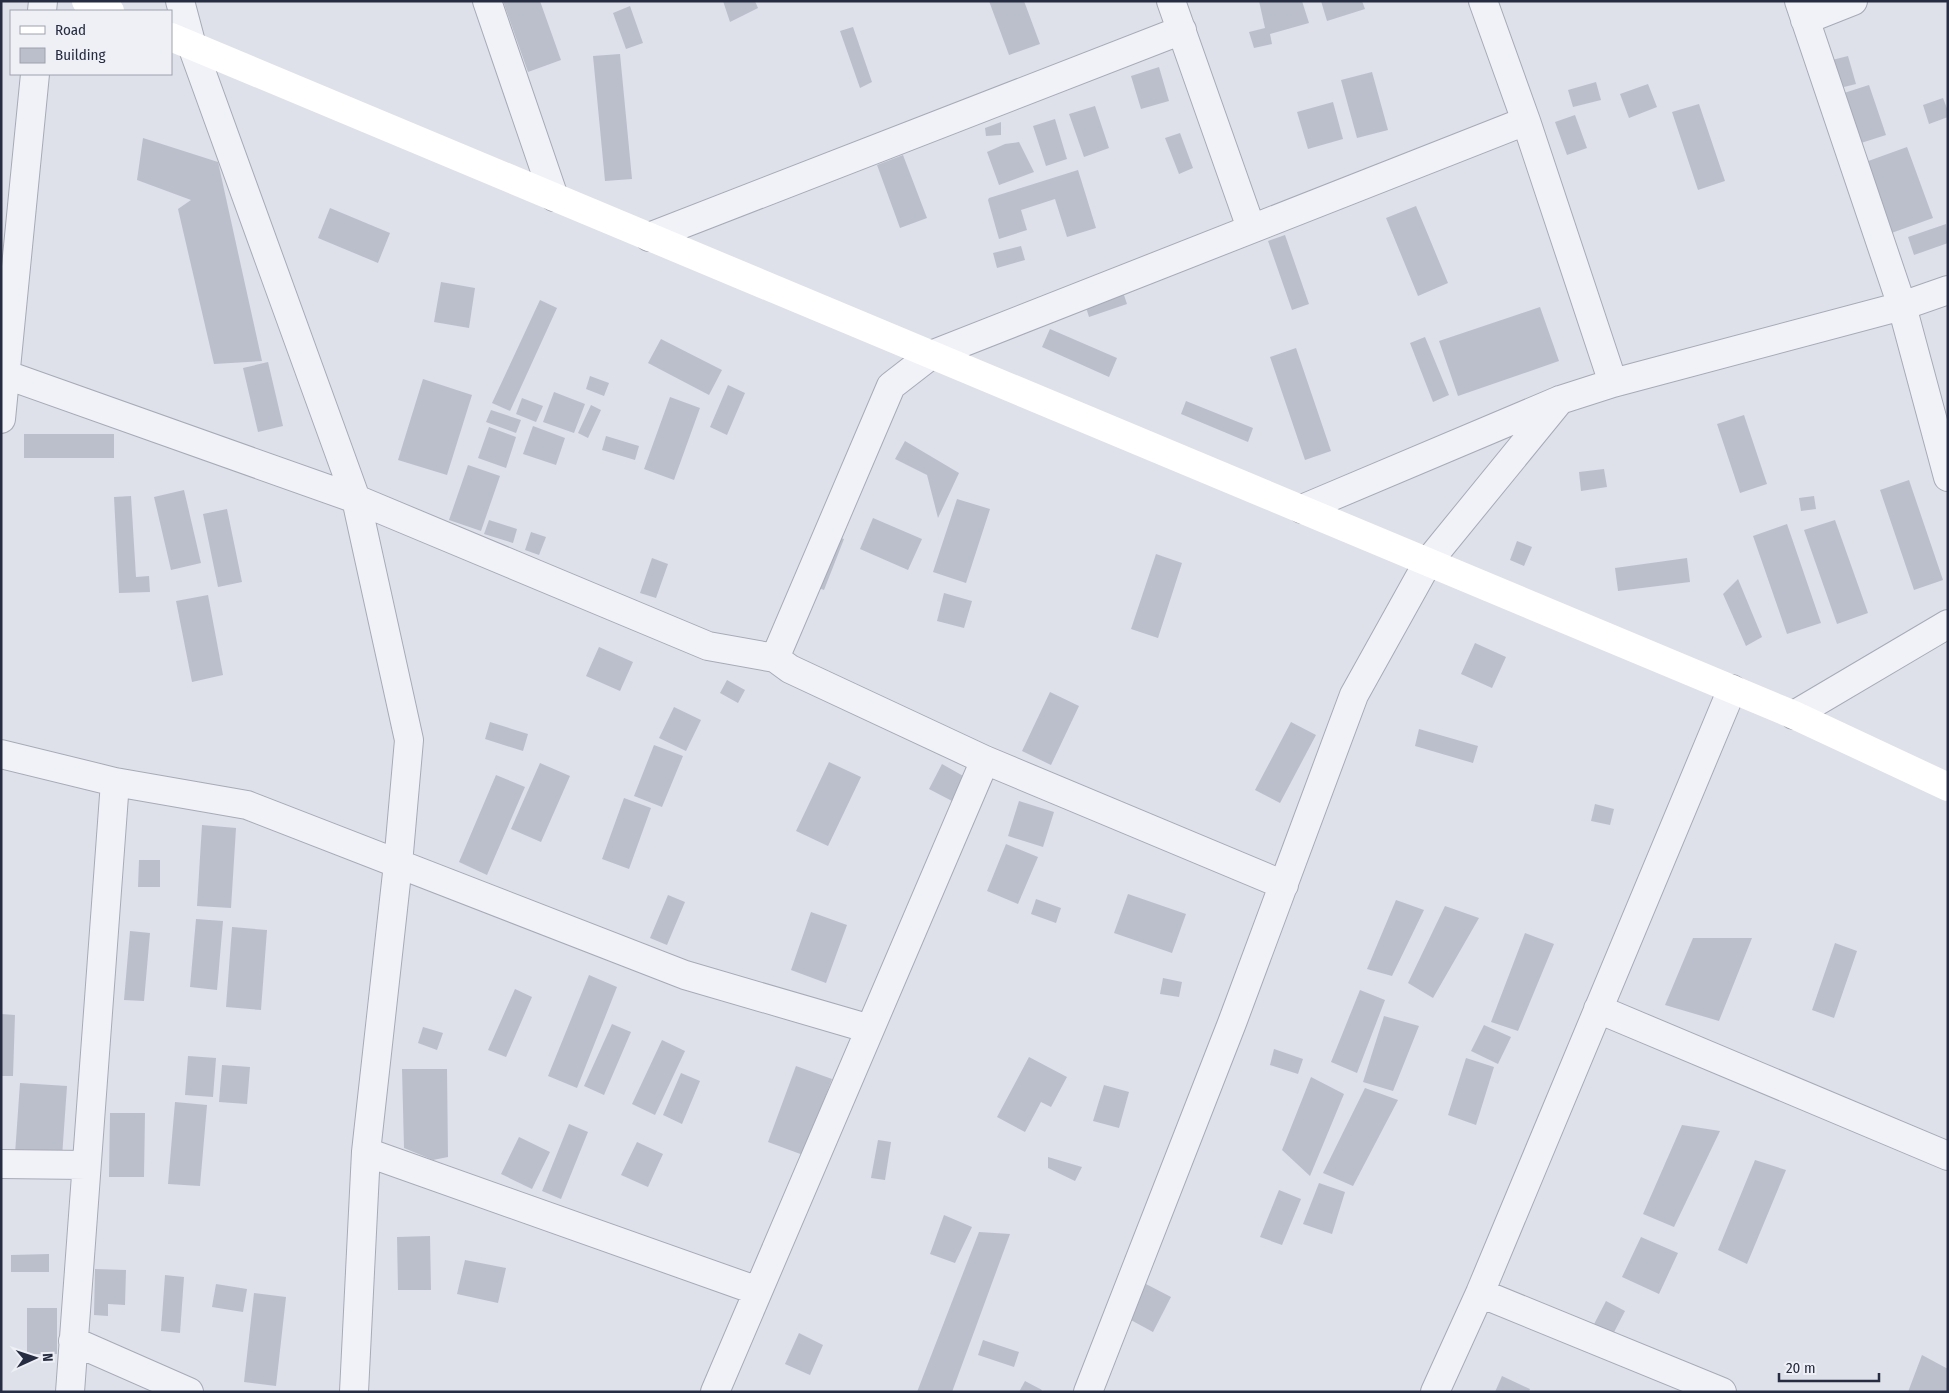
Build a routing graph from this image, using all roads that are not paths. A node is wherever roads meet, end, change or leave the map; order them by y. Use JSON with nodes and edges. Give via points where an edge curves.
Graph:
{"nodes":[{"id":1,"x":86,"y":1,"type":"edge"},
{"id":2,"x":180,"y":1,"type":"edge"},
{"id":3,"x":488,"y":1,"type":"edge"},
{"id":4,"x":1171,"y":1,"type":"edge"},
{"id":5,"x":1483,"y":1,"type":"edge"},
{"id":6,"x":1853,"y":1,"type":"edge"},
{"id":7,"x":108,"y":10,"type":"edge"},
{"id":8,"x":1802,"y":11,"type":"edge"},
{"id":9,"x":1182,"y":30,"type":"junction"},
{"id":10,"x":182,"y":41,"type":"edge"},
{"id":11,"x":35,"y":75,"type":"edge"},
{"id":12,"x":1526,"y":121,"type":"junction"},
{"id":13,"x":554,"y":197,"type":"junction"},
{"id":14,"x":1251,"y":228,"type":"junction"},
{"id":15,"x":649,"y":236,"type":"junction"},
{"id":16,"x":1948,"y":290,"type":"edge"},
{"id":17,"x":1902,"y":306,"type":"junction"},
{"id":18,"x":932,"y":355,"type":"junction"},
{"id":19,"x":3,"y":373,"type":"edge"},
{"id":20,"x":1613,"y":383,"type":"junction"},
{"id":21,"x":1560,"y":400,"type":"junction"},
{"id":22,"x":1,"y":419,"type":"edge"},
{"id":23,"x":1948,"y":477,"type":"edge"},
{"id":24,"x":356,"y":499,"type":"junction"},
{"id":25,"x":1302,"y":510,"type":"junction"},
{"id":26,"x":1428,"y":562,"type":"junction"},
{"id":27,"x":1948,"y":624,"type":"edge"},
{"id":28,"x":775,"y":658,"type":"junction"},
{"id":29,"x":1732,"y":689,"type":"junction"},
{"id":30,"x":1794,"y":715,"type":"junction"},
{"id":31,"x":1,"y":754,"type":"edge"},
{"id":32,"x":985,"y":760,"type":"junction"},
{"id":33,"x":115,"y":782,"type":"junction"},
{"id":34,"x":1948,"y":787,"type":"edge"},
{"id":35,"x":398,"y":864,"type":"junction"},
{"id":36,"x":1284,"y":884,"type":"junction"},
{"id":37,"x":1598,"y":1009,"type":"junction"},
{"id":38,"x":870,"y":1029,"type":"junction"},
{"id":39,"x":366,"y":1152,"type":"junction"},
{"id":40,"x":1948,"y":1156,"type":"edge"},
{"id":41,"x":1,"y":1164,"type":"edge"},
{"id":42,"x":86,"y":1165,"type":"junction"},
{"id":43,"x":758,"y":1291,"type":"junction"},
{"id":44,"x":1480,"y":1293,"type":"junction"},
{"id":45,"x":73,"y":1341,"type":"junction"},
{"id":46,"x":70,"y":1392,"type":"edge"},
{"id":47,"x":189,"y":1392,"type":"edge"},
{"id":48,"x":354,"y":1392,"type":"edge"},
{"id":49,"x":714,"y":1392,"type":"edge"},
{"id":50,"x":1088,"y":1392,"type":"edge"},
{"id":51,"x":1435,"y":1392,"type":"edge"},
{"id":52,"x":1722,"y":1392,"type":"edge"}],
"edges":[{"from":1,"to":7,"type":"street"},
{"from":2,"to":10,"type":"street"},
{"from":3,"to":13,"type":"street"},
{"from":4,"to":9,"type":"street"},
{"from":5,"to":12,"type":"street"},
{"from":6,"to":8,"type":"street"},
{"from":8,"to":17,"type":"street"},
{"from":9,"to":14,"type":"street"},
{"from":9,"to":15,"type":"street"},
{"from":10,"to":13,"type":"street"},
{"from":10,"to":24,"type":"street"},
{"from":11,"to":19,"type":"street"},
{"from":12,"to":14,"type":"street"},
{"from":12,"to":20,"type":"street"},
{"from":13,"to":15,"type":"street"},
{"from":14,"to":18,"type":"street"},
{"from":15,"to":18,"type":"street"},
{"from":16,"to":17,"type":"street"},
{"from":17,"to":20,"type":"street"},
{"from":17,"to":23,"type":"street"},
{"from":18,"to":25,"type":"street"},
{"from":18,"to":28,"type":"street","via":[[891,386]]},
{"from":19,"to":22,"type":"street"},
{"from":19,"to":24,"type":"street"},
{"from":20,"to":21,"type":"street"},
{"from":21,"to":25,"type":"street"},
{"from":21,"to":26,"type":"street"},
{"from":24,"to":28,"type":"street","via":[[708,646]]},
{"from":24,"to":35,"type":"street","via":[[409,740]]},
{"from":25,"to":26,"type":"street"},
{"from":26,"to":29,"type":"street"},
{"from":26,"to":36,"type":"street","via":[[1354,696]]},
{"from":27,"to":30,"type":"street"},
{"from":28,"to":32,"type":"street","via":[[790,669]]},
{"from":29,"to":30,"type":"street"},
{"from":29,"to":37,"type":"street"},
{"from":30,"to":34,"type":"street"},
{"from":31,"to":33,"type":"street"},
{"from":32,"to":36,"type":"street"},
{"from":32,"to":38,"type":"street"},
{"from":33,"to":35,"type":"street","via":[[247,804]]},
{"from":33,"to":42,"type":"street"},
{"from":35,"to":38,"type":"street","via":[[685,975]]},
{"from":35,"to":39,"type":"street"},
{"from":36,"to":50,"type":"street"},
{"from":37,"to":40,"type":"street"},
{"from":37,"to":44,"type":"street"},
{"from":38,"to":43,"type":"street"},
{"from":39,"to":43,"type":"street"},
{"from":39,"to":48,"type":"street"},
{"from":41,"to":42,"type":"street"},
{"from":42,"to":45,"type":"street"},
{"from":43,"to":49,"type":"street"},
{"from":44,"to":51,"type":"street"},
{"from":44,"to":52,"type":"street"},
{"from":45,"to":46,"type":"street"},
{"from":45,"to":47,"type":"street"}]}
